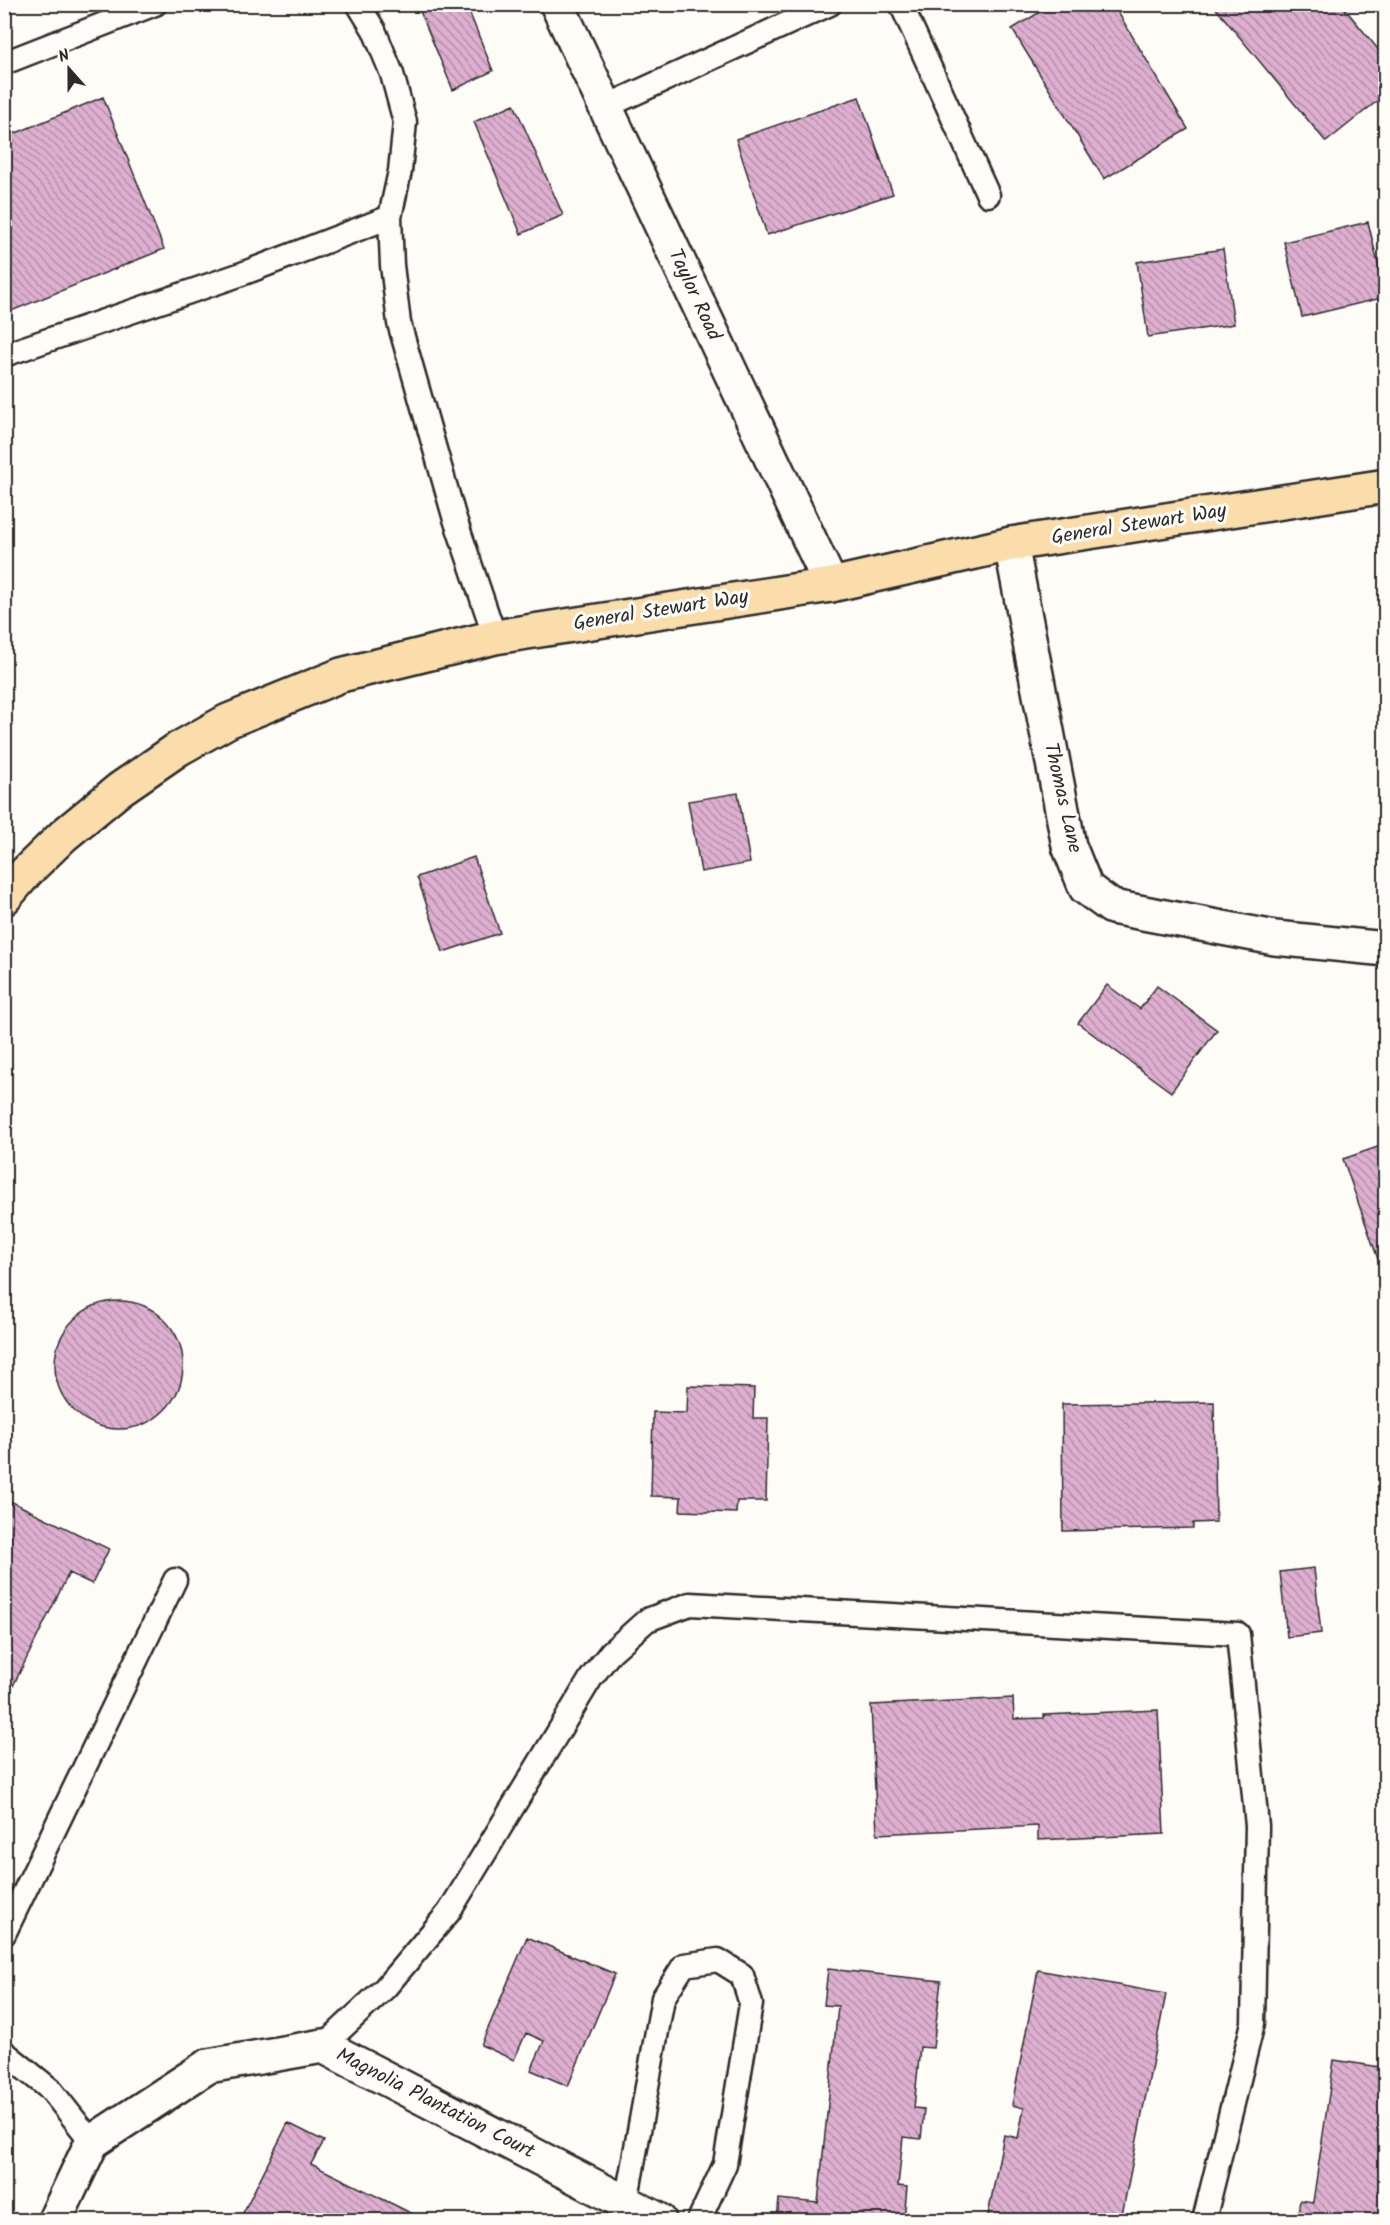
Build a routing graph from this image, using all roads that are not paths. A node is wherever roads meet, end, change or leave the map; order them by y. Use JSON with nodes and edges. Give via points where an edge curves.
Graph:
{"nodes":[{"id":1,"x":155,"y":4,"type":"edge"},
{"id":2,"x":358,"y":4,"type":"edge"},
{"id":3,"x":557,"y":4,"type":"edge"},
{"id":4,"x":830,"y":4,"type":"edge"},
{"id":5,"x":901,"y":4,"type":"edge"},
{"id":6,"x":4,"y":63,"type":"edge"},
{"id":7,"x":605,"y":107,"type":"junction"},
{"id":8,"x":987,"y":195,"type":"dead end"},
{"id":9,"x":390,"y":218,"type":"junction"},
{"id":10,"x":4,"y":355,"type":"edge"},
{"id":11,"x":1386,"y":486,"type":"edge"},
{"id":12,"x":1011,"y":544,"type":"junction"},
{"id":13,"x":831,"y":585,"type":"junction"},
{"id":14,"x":495,"y":637,"type":"junction"},
{"id":15,"x":4,"y":898,"type":"edge"},
{"id":16,"x":1386,"y":949,"type":"edge"},
{"id":17,"x":175,"y":1580,"type":"dead end"},
{"id":18,"x":4,"y":1934,"type":"edge"},
{"id":19,"x":323,"y":2046,"type":"junction"},
{"id":20,"x":4,"y":2052,"type":"edge"},
{"id":21,"x":92,"y":2142,"type":"junction"},
{"id":22,"x":626,"y":2203,"type":"junction"},
{"id":23,"x":55,"y":2220,"type":"edge"},
{"id":24,"x":659,"y":2220,"type":"edge"},
{"id":25,"x":699,"y":2220,"type":"edge"},
{"id":26,"x":1204,"y":2220,"type":"edge"}],
"edges":[{"from":1,"to":6,"type":"lane"},
{"from":2,"to":9,"type":"lane","via":[[374,30],[392,74],[405,122]]},
{"from":3,"to":7,"type":"street","name":"Taylor Road"},
{"from":4,"to":7,"type":"lane"},
{"from":5,"to":8,"type":"lane"},
{"from":7,"to":13,"type":"street","name":"Taylor Road"},
{"from":9,"to":10,"type":"lane"},
{"from":9,"to":14,"type":"lane","via":[[399,323],[454,516]]},
{"from":11,"to":12,"type":"main road","name":"General Stewart Way"},
{"from":12,"to":13,"type":"main road","name":"General Stewart Way"},
{"from":12,"to":16,"type":"street","name":"Thomas Lane","via":[[1069,846],[1086,888],[1112,908],[1275,938]]},
{"from":13,"to":14,"type":"main road","name":"General Stewart Way"},
{"from":14,"to":15,"type":"main road","name":"General Stewart Way","via":[[341,675],[228,721],[120,789],[64,835]]},
{"from":17,"to":18,"type":"lane"},
{"from":19,"to":21,"type":"street","name":"Magnolia Plantation Court","via":[[208,2066]]},
{"from":19,"to":22,"type":"street","name":"Magnolia Plantation Court"},
{"from":19,"to":26,"type":"lane","via":[[385,1988],[448,1912],[591,1678],[611,1652],[647,1620],[690,1604],[1238,1634],[1257,1826],[1253,2023]]},
{"from":20,"to":21,"type":"lane","via":[[51,2090]]},
{"from":21,"to":23,"type":"street"},
{"from":22,"to":24,"type":"street","name":"Magnolia Plantation Court"},
{"from":22,"to":25,"type":"lane","via":[[663,1998],[684,1965],[718,1960],[742,1975],[751,2004],[725,2164]]}]}
